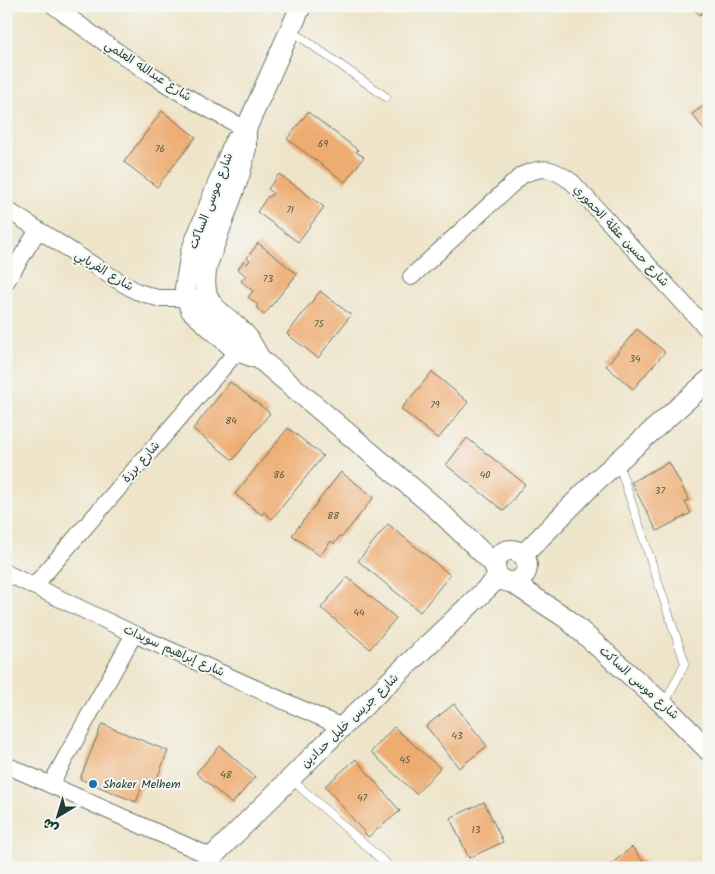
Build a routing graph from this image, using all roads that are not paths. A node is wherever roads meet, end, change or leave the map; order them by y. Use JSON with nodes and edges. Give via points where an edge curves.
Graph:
{"nodes":[{"id":1,"x":54,"y":6,"type":"edge"},
{"id":2,"x":301,"y":6,"type":"edge"},
{"id":3,"x":290,"y":30,"type":"junction"},
{"id":4,"x":386,"y":97,"type":"dead end"},
{"id":5,"x":246,"y":129,"type":"junction"},
{"id":6,"x":6,"y":209,"type":"edge"},
{"id":7,"x":38,"y":230,"type":"junction"},
{"id":8,"x":411,"y":277,"type":"dead end"},
{"id":9,"x":6,"y":282,"type":"edge"},
{"id":10,"x":196,"y":298,"type":"junction"},
{"id":11,"x":709,"y":331,"type":"edge"},
{"id":12,"x":242,"y":345,"type":"junction"},
{"id":13,"x":709,"y":380,"type":"edge"},
{"id":14,"x":618,"y":461,"type":"junction"},
{"id":15,"x":510,"y":566,"type":"junction"},
{"id":16,"x":6,"y":573,"type":"edge"},
{"id":17,"x":34,"y":586,"type":"junction"},
{"id":18,"x":134,"y":634,"type":"junction"},
{"id":19,"x":664,"y":704,"type":"junction"},
{"id":20,"x":342,"y":727,"type":"junction"},
{"id":21,"x":709,"y":751,"type":"edge"},
{"id":22,"x":6,"y":765,"type":"edge"},
{"id":23,"x":290,"y":778,"type":"junction"},
{"id":24,"x":51,"y":784,"type":"junction"},
{"id":25,"x":208,"y":862,"type":"edge"},
{"id":26,"x":391,"y":868,"type":"edge"}],
"edges":[{"from":1,"to":5,"type":"street","name":"شارع عبدالله العلمي","via":[[154,78]]},
{"from":2,"to":3,"type":"street","name":"شارع موسى الساكت"},
{"from":3,"to":4,"type":"lane"},
{"from":3,"to":5,"type":"street","name":"شارع موسى الساكت"},
{"from":5,"to":10,"type":"street","name":"شارع موسى الساكت","via":[[246,148],[240,173]]},
{"from":6,"to":7,"type":"street","name":"شارع الفريابي"},
{"from":7,"to":9,"type":"street"},
{"from":7,"to":10,"type":"street","name":"شارع الفريابي","via":[[136,291],[156,298]]},
{"from":8,"to":11,"type":"street","name":"شارع حسين عقلة الحموري","via":[[522,175],[536,168],[551,170],[572,182]]},
{"from":10,"to":12,"type":"street","name":"شارع موسى الساكت","via":[[191,310]]},
{"from":12,"to":15,"type":"street","name":"شارع موسى الساكت","via":[[438,510]]},
{"from":12,"to":17,"type":"street","name":"شارع برزة"},
{"from":13,"to":14,"type":"street","name":"شارع جريس خليل حدادين"},
{"from":14,"to":15,"type":"street","name":"شارع جريس خليل حدادين"},
{"from":14,"to":19,"type":"lane","via":[[685,663]]},
{"from":15,"to":19,"type":"street","name":"شارع موسى الساكت"},
{"from":15,"to":20,"type":"street","name":"شارع جريس خليل حدادين"},
{"from":16,"to":17,"type":"street","name":"شارع إبراهيم سويدات"},
{"from":17,"to":18,"type":"street","name":"شارع إبراهيم سويدات"},
{"from":18,"to":20,"type":"street","name":"شارع إبراهيم سويدات"},
{"from":18,"to":24,"type":"street"},
{"from":19,"to":21,"type":"street","name":"شارع موسى الساكت"},
{"from":20,"to":23,"type":"street","name":"شارع جريس خليل حدادين"},
{"from":22,"to":24,"type":"street"},
{"from":23,"to":25,"type":"street","name":"شارع جريس خليل حدادين"},
{"from":23,"to":26,"type":"lane"},
{"from":24,"to":25,"type":"street"}]}
